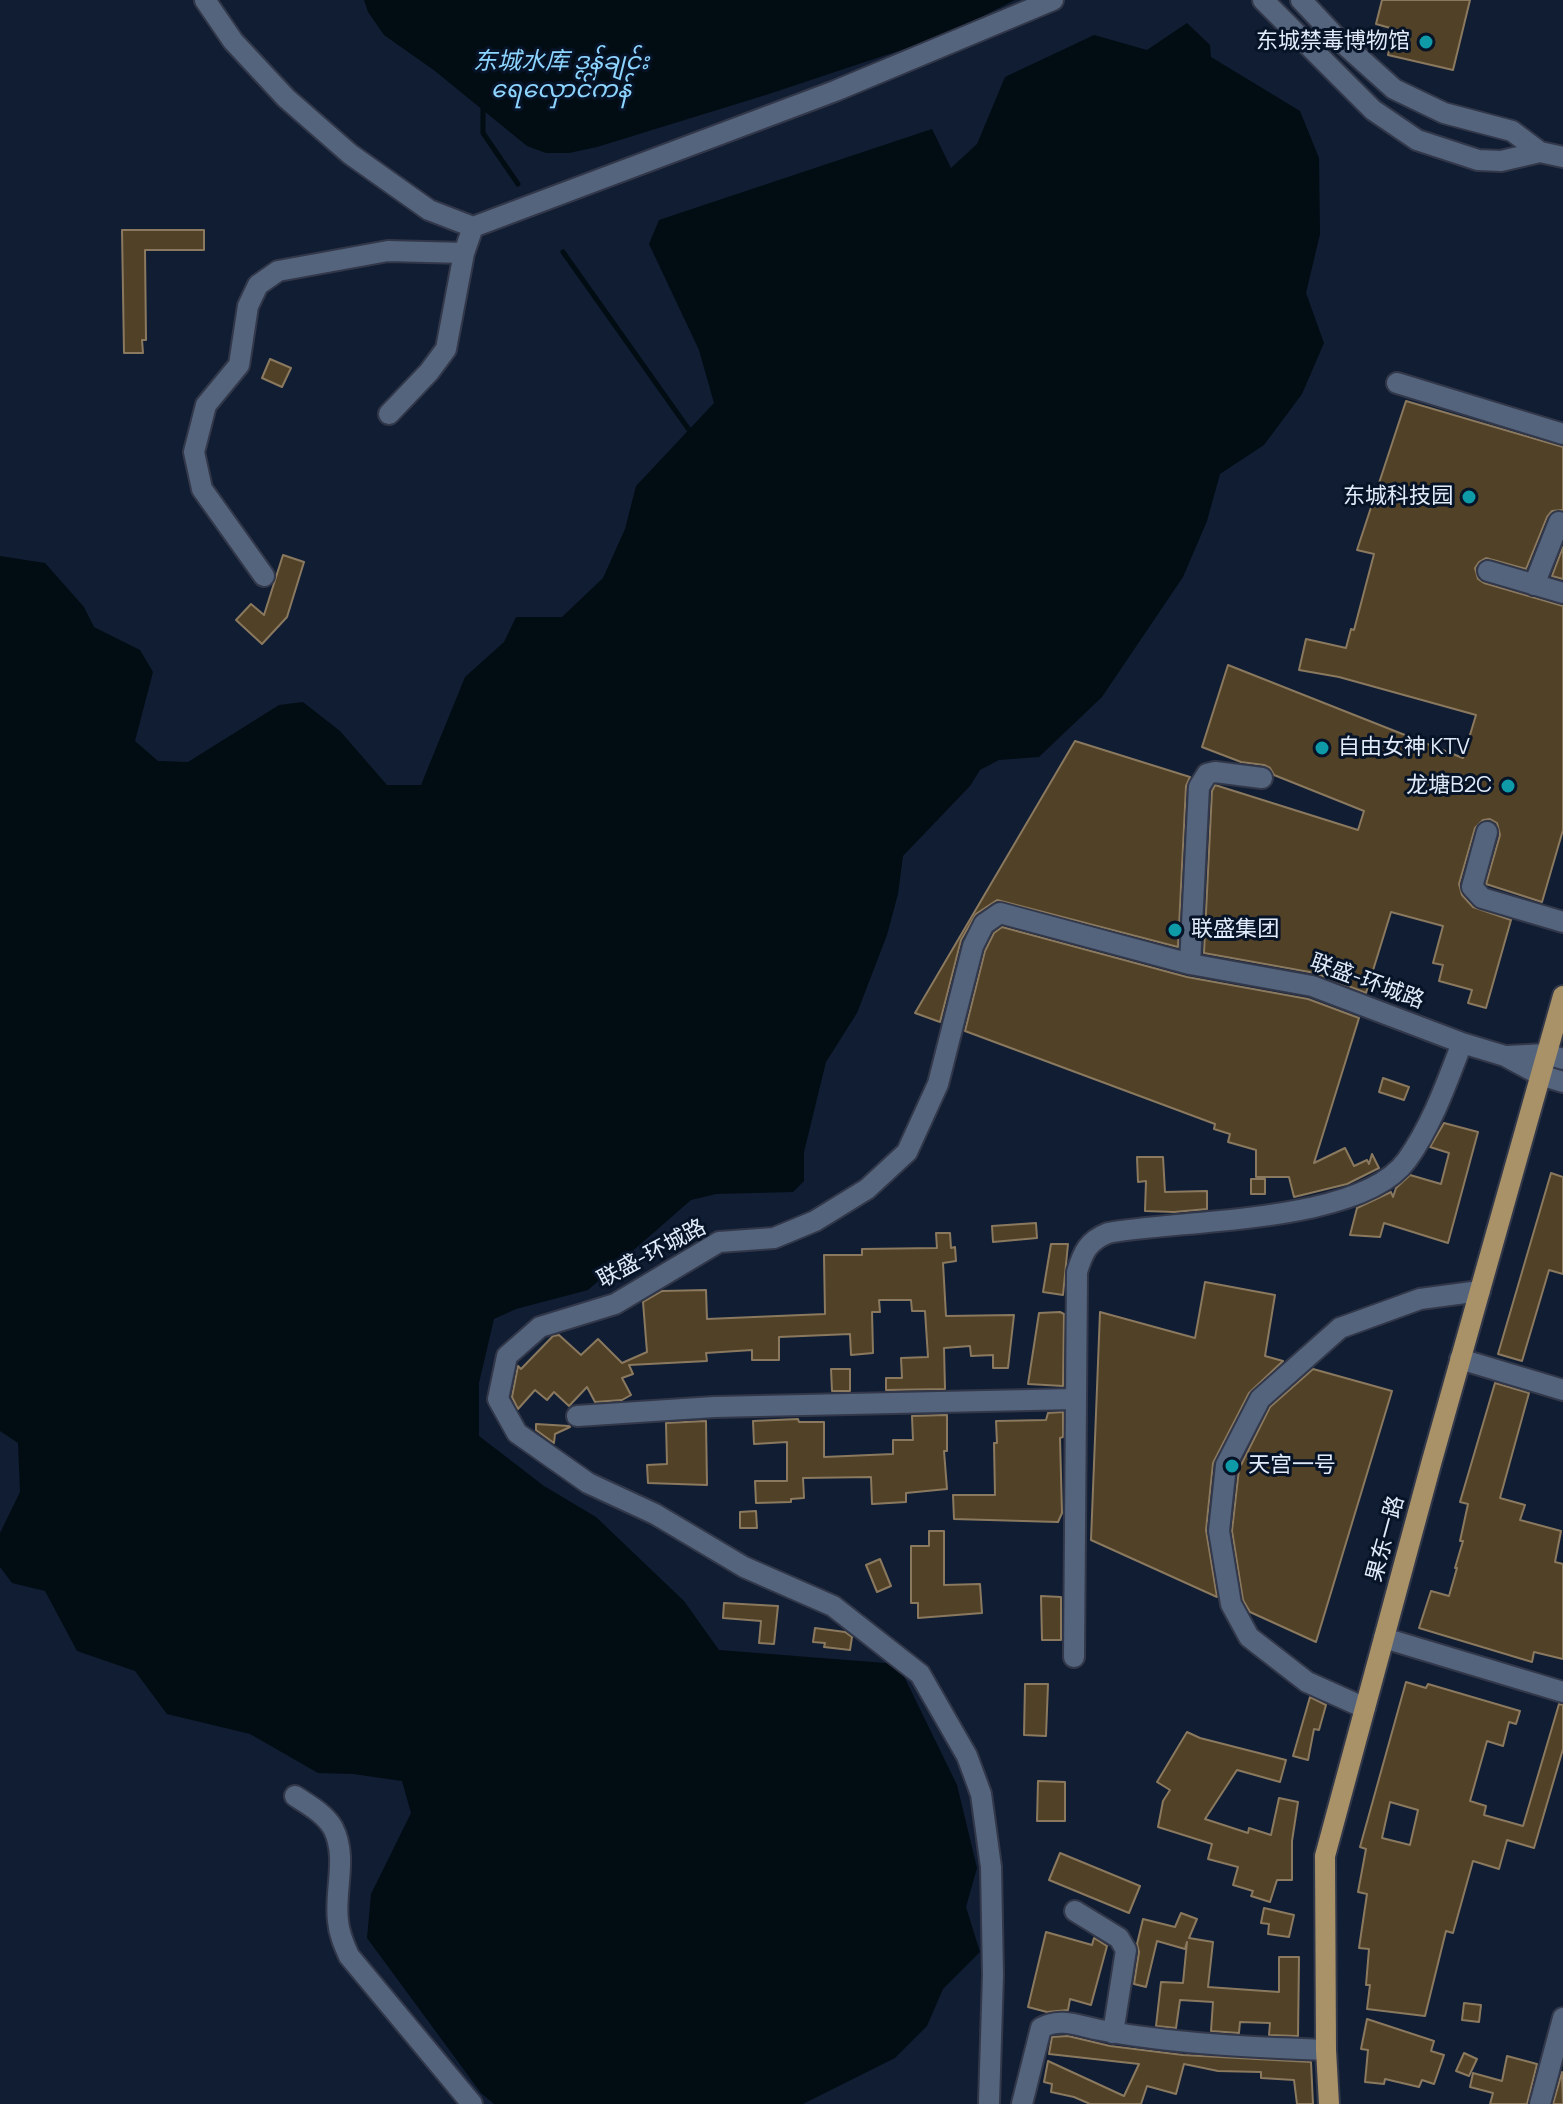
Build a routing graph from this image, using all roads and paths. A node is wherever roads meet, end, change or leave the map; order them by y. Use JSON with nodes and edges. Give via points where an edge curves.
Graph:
{"nodes":[{"id":1,"x":205,"y":0,"type":"edge"},
{"id":2,"x":1053,"y":0,"type":"edge"},
{"id":3,"x":1263,"y":0,"type":"edge"},
{"id":4,"x":1311,"y":3,"type":"edge"},
{"id":5,"x":1540,"y":152,"type":"junction"},
{"id":6,"x":1563,"y":157,"type":"edge"},
{"id":7,"x":473,"y":227,"type":"junction"},
{"id":8,"x":464,"y":253,"type":"junction"},
{"id":9,"x":1397,"y":383,"type":"dead end"},
{"id":10,"x":389,"y":414,"type":"dead end"},
{"id":11,"x":1563,"y":434,"type":"edge"},
{"id":12,"x":1559,"y":522,"type":"dead end"},
{"id":13,"x":1488,"y":571,"type":"dead end"},
{"id":14,"x":264,"y":576,"type":"dead end"},
{"id":15,"x":1534,"y":585,"type":"junction"},
{"id":16,"x":1563,"y":593,"type":"edge"},
{"id":17,"x":1262,"y":778,"type":"dead end"},
{"id":18,"x":1487,"y":832,"type":"dead end"},
{"id":19,"x":1563,"y":922,"type":"edge"},
{"id":20,"x":1190,"y":964,"type":"junction"},
{"id":21,"x":1563,"y":996,"type":"edge"},
{"id":22,"x":1462,"y":1043,"type":"junction"},
{"id":23,"x":1505,"y":1056,"type":"junction"},
{"id":24,"x":1555,"y":1057,"type":"edge"},
{"id":25,"x":1540,"y":1075,"type":"junction"},
{"id":26,"x":1563,"y":1082,"type":"edge"},
{"id":27,"x":1480,"y":1291,"type":"junction"},
{"id":28,"x":1460,"y":1359,"type":"junction"},
{"id":29,"x":1563,"y":1390,"type":"edge"},
{"id":30,"x":1075,"y":1399,"type":"junction"},
{"id":31,"x":577,"y":1416,"type":"dead end"},
{"id":32,"x":1384,"y":1638,"type":"junction"},
{"id":33,"x":1074,"y":1657,"type":"dead end"},
{"id":34,"x":1563,"y":1692,"type":"edge"},
{"id":35,"x":1365,"y":1708,"type":"junction"},
{"id":36,"x":295,"y":1796,"type":"dead end"},
{"id":37,"x":1075,"y":1911,"type":"dead end"},
{"id":38,"x":1563,"y":2018,"type":"edge"},
{"id":39,"x":1113,"y":2033,"type":"junction"},
{"id":40,"x":1326,"y":2050,"type":"junction"},
{"id":41,"x":1024,"y":2097,"type":"edge"},
{"id":42,"x":987,"y":2103,"type":"edge"},
{"id":43,"x":472,"y":2104,"type":"edge"},
{"id":44,"x":1329,"y":2104,"type":"edge"},
{"id":45,"x":1540,"y":2104,"type":"edge"}],
"edges":[{"from":1,"to":7,"type":"street","via":[[265,75],[350,154],[429,210]]},
{"from":2,"to":7,"type":"street","via":[[835,91]]},
{"from":3,"to":5,"type":"street","via":[[1373,110],[1417,140],[1478,160]]},
{"from":4,"to":5,"type":"street","via":[[1394,89],[1444,113],[1512,131]]},
{"from":5,"to":6,"type":"street"},
{"from":7,"to":8,"type":"street"},
{"from":8,"to":10,"type":"street","via":[[446,349]]},
{"from":8,"to":14,"type":"street","via":[[388,251],[278,271],[258,285],[248,306],[239,365],[206,405],[194,452],[202,489]]},
{"from":9,"to":11,"type":"street"},
{"from":12,"to":15,"type":"street"},
{"from":13,"to":15,"type":"street"},
{"from":15,"to":16,"type":"street"},
{"from":17,"to":20,"type":"street","via":[[1215,772],[1207,774],[1199,787]]},
{"from":18,"to":19,"type":"street","via":[[1472,887],[1475,893]]},
{"from":20,"to":22,"type":"street","name":"联盛-环城路","via":[[1312,986]]},
{"from":20,"to":42,"type":"street","name":"联盛-环城路","via":[[1000,913],[984,924],[973,946],[938,1084],[907,1152],[867,1189],[815,1221],[774,1238],[719,1242],[615,1304],[540,1327],[507,1356],[498,1399],[517,1433],[588,1483],[655,1514],[744,1567],[833,1606],[920,1674],[967,1756],[981,1794],[991,1867]]},
{"from":21,"to":24,"type":"main road","name":"果东一路"},
{"from":22,"to":23,"type":"street","name":"联盛-环城路"},
{"from":22,"to":30,"type":"street","via":[[1406,1162],[1363,1191],[1296,1210],[1124,1230],[1091,1241],[1077,1272]]},
{"from":23,"to":24,"type":"street"},
{"from":23,"to":25,"type":"street"},
{"from":24,"to":25,"type":"main road","name":"果东一路"},
{"from":25,"to":26,"type":"street"},
{"from":25,"to":27,"type":"main road","name":"果东一路"},
{"from":27,"to":28,"type":"main road","name":"果东一路"},
{"from":27,"to":35,"type":"street","via":[[1420,1299],[1340,1328],[1260,1399],[1226,1465],[1219,1531],[1231,1604],[1249,1637],[1307,1682]]},
{"from":28,"to":29,"type":"street"},
{"from":28,"to":32,"type":"main road","name":"果东一路"},
{"from":30,"to":31,"type":"street","via":[[714,1407]]},
{"from":30,"to":33,"type":"street"},
{"from":32,"to":34,"type":"street"},
{"from":32,"to":35,"type":"main road","name":"果东一路"},
{"from":35,"to":40,"type":"main road","name":"果东一路","via":[[1325,1856]]},
{"from":36,"to":43,"type":"street","via":[[318,1810],[333,1828],[341,1872],[337,1918],[349,1956]]},
{"from":37,"to":39,"type":"street","via":[[1119,1938],[1126,1950]]},
{"from":38,"to":45,"type":"street"},
{"from":39,"to":40,"type":"street","via":[[1236,2047]]},
{"from":39,"to":41,"type":"street","via":[[1062,2022],[1041,2028]]},
{"from":40,"to":44,"type":"main road","name":"果东一路"},
{"from":41,"to":42,"type":"street"}]}
